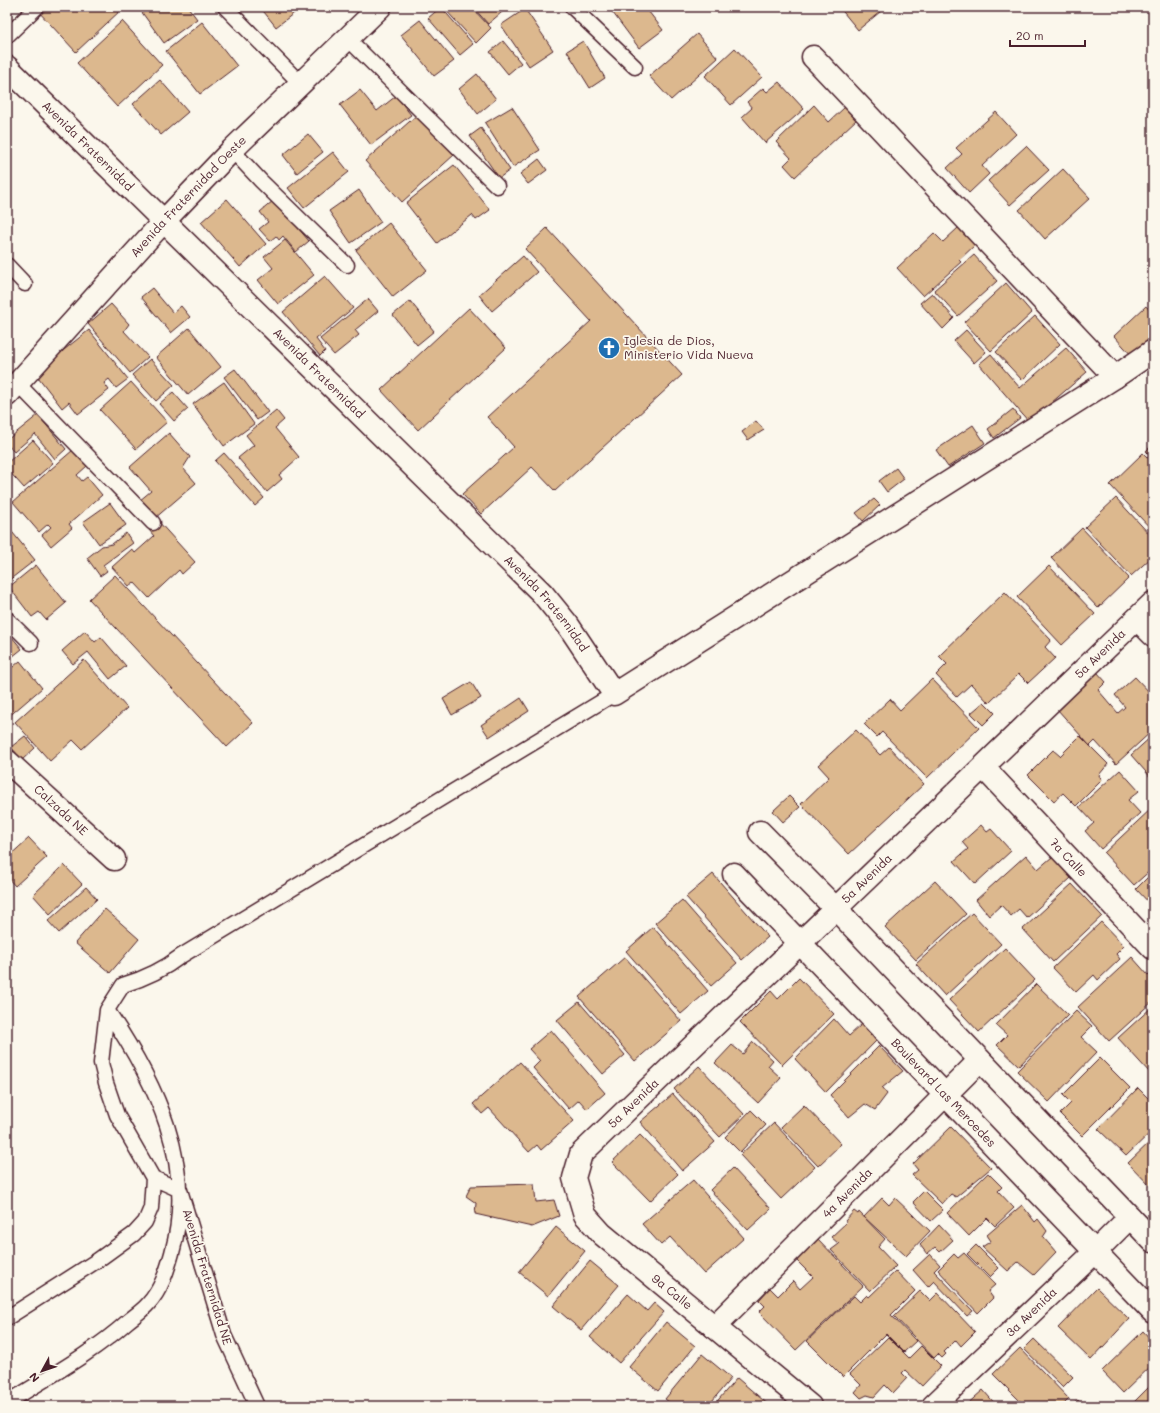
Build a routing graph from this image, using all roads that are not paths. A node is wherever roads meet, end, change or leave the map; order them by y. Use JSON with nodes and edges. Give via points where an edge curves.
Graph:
{"nodes":[{"id":1,"x":37,"y":7,"type":"edge"},
{"id":2,"x":225,"y":7,"type":"edge"},
{"id":3,"x":380,"y":7,"type":"edge"},
{"id":4,"x":572,"y":7,"type":"edge"},
{"id":5,"x":7,"y":36,"type":"edge"},
{"id":6,"x":347,"y":38,"type":"junction"},
{"id":7,"x":813,"y":57,"type":"dead end"},
{"id":8,"x":7,"y":67,"type":"edge"},
{"id":9,"x":635,"y":67,"type":"dead end"},
{"id":10,"x":300,"y":84,"type":"junction"},
{"id":11,"x":232,"y":150,"type":"junction"},
{"id":12,"x":497,"y":186,"type":"dead end"},
{"id":13,"x":163,"y":222,"type":"junction"},
{"id":14,"x":347,"y":265,"type":"dead end"},
{"id":15,"x":7,"y":266,"type":"edge"},
{"id":16,"x":25,"y":284,"type":"dead end"},
{"id":17,"x":1153,"y":351,"type":"edge"},
{"id":18,"x":1116,"y":377,"type":"junction"},
{"id":19,"x":12,"y":390,"type":"edge"},
{"id":20,"x":153,"y":523,"type":"dead end"},
{"id":21,"x":1153,"y":603,"type":"edge"},
{"id":22,"x":7,"y":619,"type":"edge"},
{"id":23,"x":1136,"y":619,"type":"junction"},
{"id":24,"x":1153,"y":635,"type":"edge"},
{"id":25,"x":31,"y":643,"type":"dead end"},
{"id":26,"x":614,"y":694,"type":"junction"},
{"id":27,"x":7,"y":761,"type":"edge"},
{"id":28,"x":984,"y":768,"type":"junction"},
{"id":29,"x":760,"y":832,"type":"dead end"},
{"id":30,"x":114,"y":859,"type":"dead end"},
{"id":31,"x":734,"y":874,"type":"dead end"},
{"id":32,"x":835,"y":908,"type":"junction"},
{"id":33,"x":801,"y":943,"type":"junction"},
{"id":34,"x":1153,"y":948,"type":"edge"},
{"id":35,"x":107,"y":1010,"type":"junction"},
{"id":36,"x":980,"y":1060,"type":"junction"},
{"id":37,"x":945,"y":1094,"type":"junction"},
{"id":38,"x":581,"y":1154,"type":"joint"},
{"id":39,"x":153,"y":1178,"type":"junction"},
{"id":40,"x":180,"y":1190,"type":"junction"},
{"id":41,"x":1130,"y":1217,"type":"junction"},
{"id":42,"x":1153,"y":1241,"type":"edge"},
{"id":43,"x":1095,"y":1252,"type":"junction"},
{"id":44,"x":1153,"y":1312,"type":"edge"},
{"id":45,"x":7,"y":1318,"type":"edge"},
{"id":46,"x":714,"y":1327,"type":"junction"},
{"id":47,"x":7,"y":1403,"type":"edge"},
{"id":48,"x":257,"y":1406,"type":"edge"},
{"id":49,"x":810,"y":1406,"type":"edge"},
{"id":50,"x":933,"y":1406,"type":"edge"}],
"edges":[{"from":1,"to":5,"type":"lane"},
{"from":2,"to":10,"type":"lane"},
{"from":3,"to":6,"type":"street","name":"Avenida Fraternidad Oeste"},
{"from":4,"to":9,"type":"lane"},
{"from":6,"to":10,"type":"street","name":"Avenida Fraternidad Oeste"},
{"from":6,"to":12,"type":"lane"},
{"from":7,"to":18,"type":"street"},
{"from":8,"to":13,"type":"street","name":"Avenida Fraternidad"},
{"from":10,"to":11,"type":"street","name":"Avenida Fraternidad Oeste"},
{"from":11,"to":13,"type":"street","name":"Avenida Fraternidad Oeste"},
{"from":11,"to":14,"type":"lane"},
{"from":13,"to":19,"type":"street","name":"Avenida Fraternidad Oeste"},
{"from":13,"to":26,"type":"street","name":"Avenida Fraternidad","via":[[542,593],[568,625]]},
{"from":15,"to":16,"type":"lane"},
{"from":17,"to":18,"type":"street"},
{"from":18,"to":26,"type":"street"},
{"from":19,"to":20,"type":"lane"},
{"from":21,"to":23,"type":"street","name":"5a Avenida"},
{"from":22,"to":25,"type":"lane"},
{"from":23,"to":24,"type":"street"},
{"from":23,"to":28,"type":"street","name":"5a Avenida"},
{"from":26,"to":35,"type":"lane","via":[[165,968],[146,978],[123,985]]},
{"from":27,"to":30,"type":"street","name":"Calzada NE"},
{"from":28,"to":32,"type":"street","name":"5a Avenida"},
{"from":28,"to":34,"type":"street","name":"7a Calle"},
{"from":29,"to":32,"type":"street"},
{"from":31,"to":33,"type":"street","name":"Boulevard Las Mercedes"},
{"from":32,"to":33,"type":"street","name":"5a Avenida"},
{"from":32,"to":36,"type":"street"},
{"from":33,"to":37,"type":"street","name":"Boulevard Las Mercedes"},
{"from":33,"to":38,"type":"street","name":"5a Avenida"},
{"from":35,"to":39,"type":"lane","via":[[101,1063],[106,1083],[117,1115]]},
{"from":35,"to":40,"type":"lane","name":"Avenida Fraternidad NE","via":[[132,1047],[154,1089],[173,1142]]},
{"from":36,"to":37,"type":"street","name":"4a Avenida"},
{"from":36,"to":41,"type":"street"},
{"from":37,"to":43,"type":"street","name":"Boulevard Las Mercedes"},
{"from":37,"to":46,"type":"street","name":"4a Avenida"},
{"from":38,"to":46,"type":"street","name":"9a Calle","via":[[574,1178],[585,1215],[602,1234]]},
{"from":39,"to":40,"type":"lane"},
{"from":39,"to":45,"type":"lane","via":[[151,1208],[145,1222],[134,1234]]},
{"from":40,"to":47,"type":"lane","via":[[177,1236],[160,1286],[148,1304],[106,1340]]},
{"from":40,"to":48,"type":"lane","name":"Avenida Fraternidad NE","via":[[224,1335]]},
{"from":41,"to":42,"type":"street"},
{"from":41,"to":43,"type":"street","name":"3a Avenida"},
{"from":43,"to":44,"type":"street","name":"Boulevard Las Mercedes"},
{"from":43,"to":50,"type":"street","name":"3a Avenida"},
{"from":46,"to":49,"type":"street","name":"9a Calle"}]}
